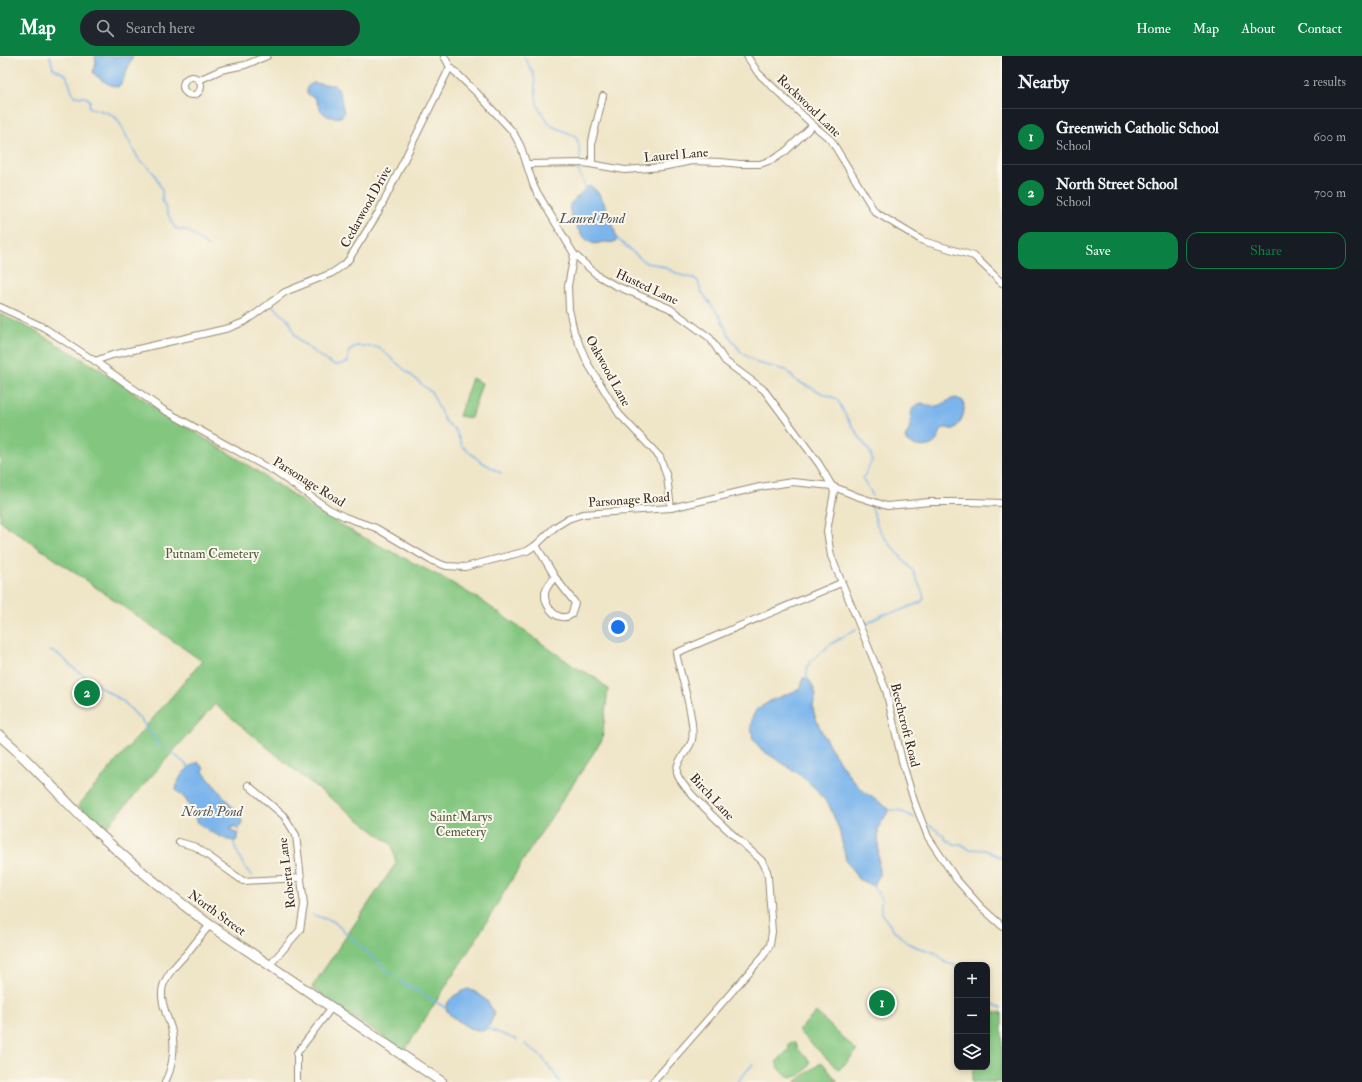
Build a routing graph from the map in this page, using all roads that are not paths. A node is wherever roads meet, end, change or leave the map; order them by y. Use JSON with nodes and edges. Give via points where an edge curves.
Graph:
{"nodes":[{"id":1,"x":267,"y":56,"type":"edge"},
{"id":2,"x":444,"y":56,"type":"edge"},
{"id":3,"x":747,"y":56,"type":"edge"},
{"id":4,"x":450,"y":67,"type":"junction"},
{"id":5,"x":200,"y":80,"type":"dead end"},
{"id":6,"x":603,"y":96,"type":"dead end"},
{"id":7,"x":812,"y":125,"type":"junction"},
{"id":8,"x":528,"y":164,"type":"junction"},
{"id":9,"x":592,"y":164,"type":"junction"},
{"id":10,"x":574,"y":254,"type":"junction"},
{"id":11,"x":1002,"y":283,"type":"edge"},
{"id":12,"x":0,"y":307,"type":"edge"},
{"id":13,"x":94,"y":361,"type":"junction"},
{"id":14,"x":832,"y":486,"type":"junction"},
{"id":15,"x":1002,"y":503,"type":"edge"},
{"id":16,"x":671,"y":508,"type":"junction"},
{"id":17,"x":536,"y":545,"type":"junction"},
{"id":18,"x":555,"y":577,"type":"junction"},
{"id":19,"x":841,"y":583,"type":"junction"},
{"id":20,"x":0,"y":736,"type":"edge"},
{"id":21,"x":248,"y":785,"type":"dead end"},
{"id":22,"x":179,"y":842,"type":"dead end"},
{"id":23,"x":300,"y":878,"type":"junction"},
{"id":24,"x":210,"y":925,"type":"junction"},
{"id":25,"x":1002,"y":926,"type":"edge"},
{"id":26,"x":269,"y":966,"type":"junction"},
{"id":27,"x":332,"y":1007,"type":"junction"},
{"id":28,"x":165,"y":1082,"type":"edge"},
{"id":29,"x":297,"y":1082,"type":"edge"},
{"id":30,"x":442,"y":1082,"type":"edge"},
{"id":31,"x":653,"y":1082,"type":"edge"}],
"edges":[{"from":1,"to":5,"type":"street","via":[[245,65],[221,70]]},
{"from":2,"to":4,"type":"street","name":"Husted Lane"},
{"from":3,"to":7,"type":"street","name":"Rockwood Lane","via":[[758,73]]},
{"from":4,"to":8,"type":"street","name":"Husted Lane","via":[[478,93],[513,132]]},
{"from":4,"to":13,"type":"street","name":"Cedarwood Drive","via":[[378,213],[345,264],[332,273],[285,292],[244,322],[229,328]]},
{"from":6,"to":9,"type":"street","via":[[593,136]]},
{"from":7,"to":9,"type":"street","name":"Laurel Lane","via":[[786,151],[760,164],[692,161],[625,170]]},
{"from":7,"to":11,"type":"street","name":"Rockwood Lane","via":[[831,140],[875,212],[923,241],[974,256]]},
{"from":8,"to":9,"type":"street","name":"Laurel Lane"},
{"from":8,"to":10,"type":"street","name":"Husted Lane","via":[[534,188]]},
{"from":10,"to":14,"type":"street","name":"Husted Lane","via":[[597,275],[614,285],[669,308],[710,338],[725,361],[764,390],[819,464]]},
{"from":10,"to":16,"type":"street","name":"Oakwood Lane","via":[[568,286],[574,332],[588,364],[619,414],[660,457],[667,478]]},
{"from":12,"to":13,"type":"street","name":"Parsonage Road","via":[[43,327]]},
{"from":13,"to":17,"type":"street","name":"Parsonage Road","via":[[162,409],[274,472],[329,509],[376,528],[438,564],[455,568],[465,567],[527,551]]},
{"from":14,"to":15,"type":"street","name":"Parsonage Road","via":[[887,506],[930,502]]},
{"from":14,"to":16,"type":"street","name":"Parsonage Road","via":[[792,482]]},
{"from":14,"to":19,"type":"street","name":"Beechcroft Road","via":[[834,492],[827,531],[830,556]]},
{"from":16,"to":17,"type":"street","name":"Parsonage Road","via":[[583,514],[555,527]]},
{"from":17,"to":18,"type":"street"},
{"from":18,"to":18,"type":"street","via":[[575,603],[572,615],[567,618],[560,618],[553,613],[547,603],[545,593]]},
{"from":19,"to":25,"type":"street","name":"Beechcroft Road","via":[[886,690],[908,784],[928,837],[956,879]]},
{"from":19,"to":31,"type":"street","name":"Birch Lane","via":[[676,653],[693,728],[692,741],[678,763],[677,773],[680,781],[705,809],[765,865],[772,932],[770,945],[764,955]]},
{"from":20,"to":24,"type":"main road","name":"North Street","via":[[31,763],[93,829]]},
{"from":21,"to":23,"type":"street","name":"Roberta Lane","via":[[284,816],[296,835]]},
{"from":22,"to":23,"type":"street","via":[[196,847],[243,881]]},
{"from":23,"to":26,"type":"street","name":"Roberta Lane","via":[[304,905],[300,930]]},
{"from":24,"to":26,"type":"main road","name":"North Street"},
{"from":24,"to":28,"type":"street","via":[[176,965],[162,988],[162,999],[172,1030],[174,1046]]},
{"from":26,"to":27,"type":"main road","name":"North Street"},
{"from":27,"to":29,"type":"street","via":[[297,1053]]},
{"from":27,"to":30,"type":"main road","name":"North Street"}]}
